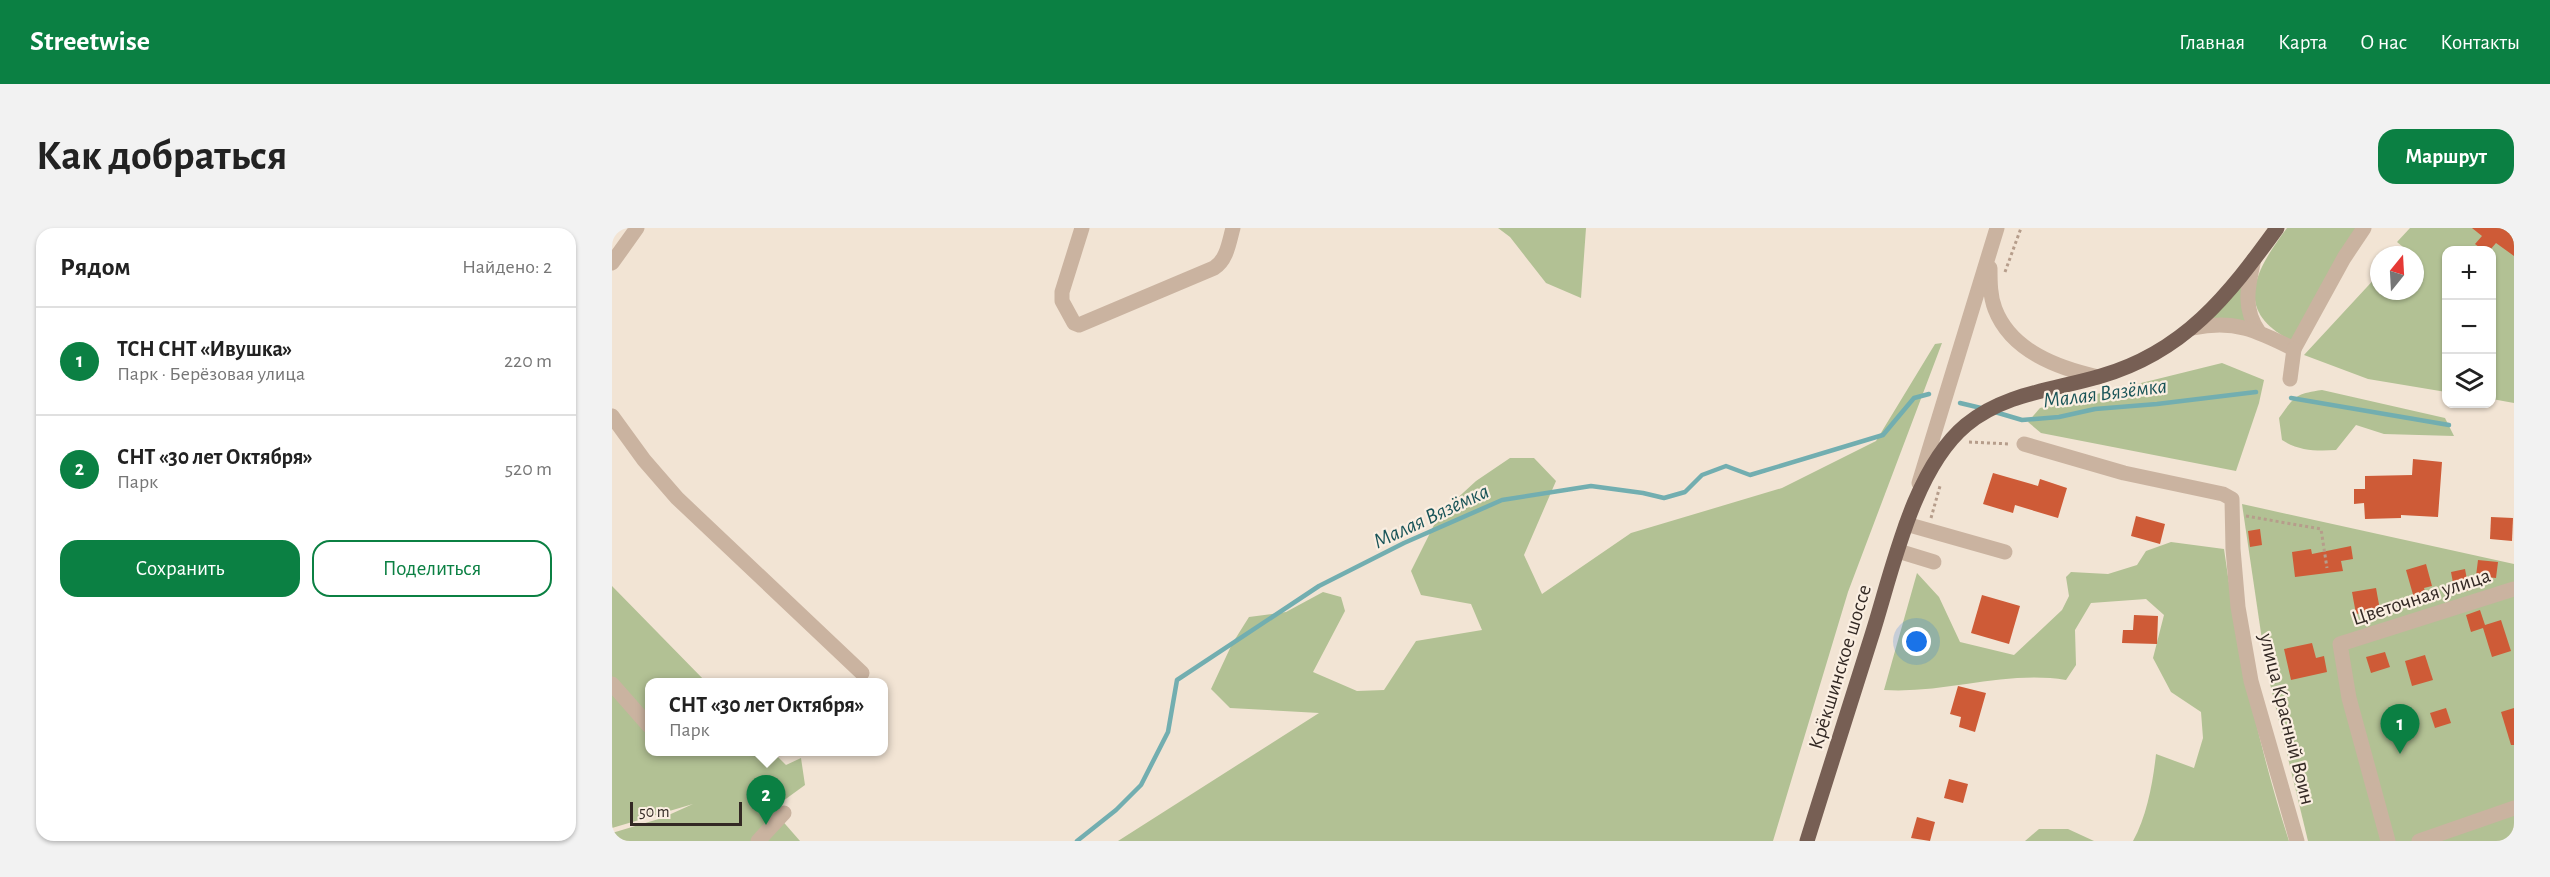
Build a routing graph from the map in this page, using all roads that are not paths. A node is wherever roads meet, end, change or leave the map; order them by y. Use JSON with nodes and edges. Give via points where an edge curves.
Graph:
{"nodes":[{"id":1,"x":1082,"y":228,"type":"edge"},
{"id":2,"x":1233,"y":228,"type":"edge"},
{"id":3,"x":1997,"y":228,"type":"edge"},
{"id":4,"x":2277,"y":228,"type":"edge"},
{"id":5,"x":2364,"y":228,"type":"edge"},
{"id":6,"x":634,"y":229,"type":"edge"},
{"id":7,"x":1990,"y":253,"type":"junction"},
{"id":8,"x":2254,"y":258,"type":"junction"},
{"id":9,"x":612,"y":263,"type":"edge"},
{"id":10,"x":2193,"y":328,"type":"junction"},
{"id":11,"x":2259,"y":332,"type":"junction"},
{"id":12,"x":2294,"y":349,"type":"junction"},
{"id":13,"x":2098,"y":377,"type":"junction"},
{"id":14,"x":2290,"y":379,"type":"dead end"},
{"id":15,"x":612,"y":416,"type":"edge"},
{"id":16,"x":2024,"y":444,"type":"road end"},
{"id":17,"x":1912,"y":506,"type":"junction"},
{"id":18,"x":1906,"y":524,"type":"junction"},
{"id":19,"x":1898,"y":551,"type":"junction"},
{"id":20,"x":2005,"y":552,"type":"dead end"},
{"id":21,"x":1934,"y":562,"type":"dead end"},
{"id":22,"x":2514,"y":589,"type":"edge"},
{"id":23,"x":862,"y":673,"type":"dead end"},
{"id":24,"x":612,"y":684,"type":"edge"},
{"id":25,"x":645,"y":721,"type":"edge"},
{"id":26,"x":2514,"y":808,"type":"edge"},
{"id":27,"x":784,"y":813,"type":"dead end"},
{"id":28,"x":758,"y":841,"type":"edge"},
{"id":29,"x":1807,"y":841,"type":"edge"},
{"id":30,"x":2297,"y":841,"type":"edge"},
{"id":31,"x":2388,"y":841,"type":"edge"},
{"id":32,"x":2419,"y":841,"type":"edge"}],
"edges":[{"from":1,"to":2,"type":"street","via":[[1062,292],[1062,301],[1079,325],[1215,268],[1224,257]]},
{"from":3,"to":7,"type":"street"},
{"from":4,"to":8,"type":"main road","name":"Крёкшинское шоссе"},
{"from":5,"to":12,"type":"street"},
{"from":6,"to":9,"type":"street"},
{"from":7,"to":13,"type":"street","via":[[1991,297],[2010,335],[2026,349],[2052,362]]},
{"from":7,"to":17,"type":"street"},
{"from":8,"to":10,"type":"main road","name":"Крёкшинское шоссе"},
{"from":8,"to":11,"type":"street","via":[[2246,299]]},
{"from":10,"to":11,"type":"street","via":[[2230,324]]},
{"from":10,"to":13,"type":"main road","name":"Крёкшинское шоссе","via":[[2152,357]]},
{"from":11,"to":12,"type":"street"},
{"from":12,"to":14,"type":"street"},
{"from":13,"to":17,"type":"main road","name":"Крёкшинское шоссе","via":[[2020,396],[1982,413],[1945,447]]},
{"from":15,"to":23,"type":"street","via":[[677,498]]},
{"from":16,"to":30,"type":"street","name":"улица Красный Воин","via":[[2124,474],[2232,499],[2236,584],[2251,681]]},
{"from":17,"to":18,"type":"main road","name":"Крёкшинское шоссе"},
{"from":18,"to":19,"type":"main road","name":"Крёкшинское шоссе"},
{"from":18,"to":20,"type":"street"},
{"from":19,"to":21,"type":"street"},
{"from":19,"to":29,"type":"main road","name":"Крёкшинское шоссе"},
{"from":22,"to":31,"type":"street","name":"Цветочная улица","via":[[2340,644],[2349,698]]},
{"from":24,"to":25,"type":"street"},
{"from":26,"to":32,"type":"street"},
{"from":27,"to":28,"type":"street"}]}
